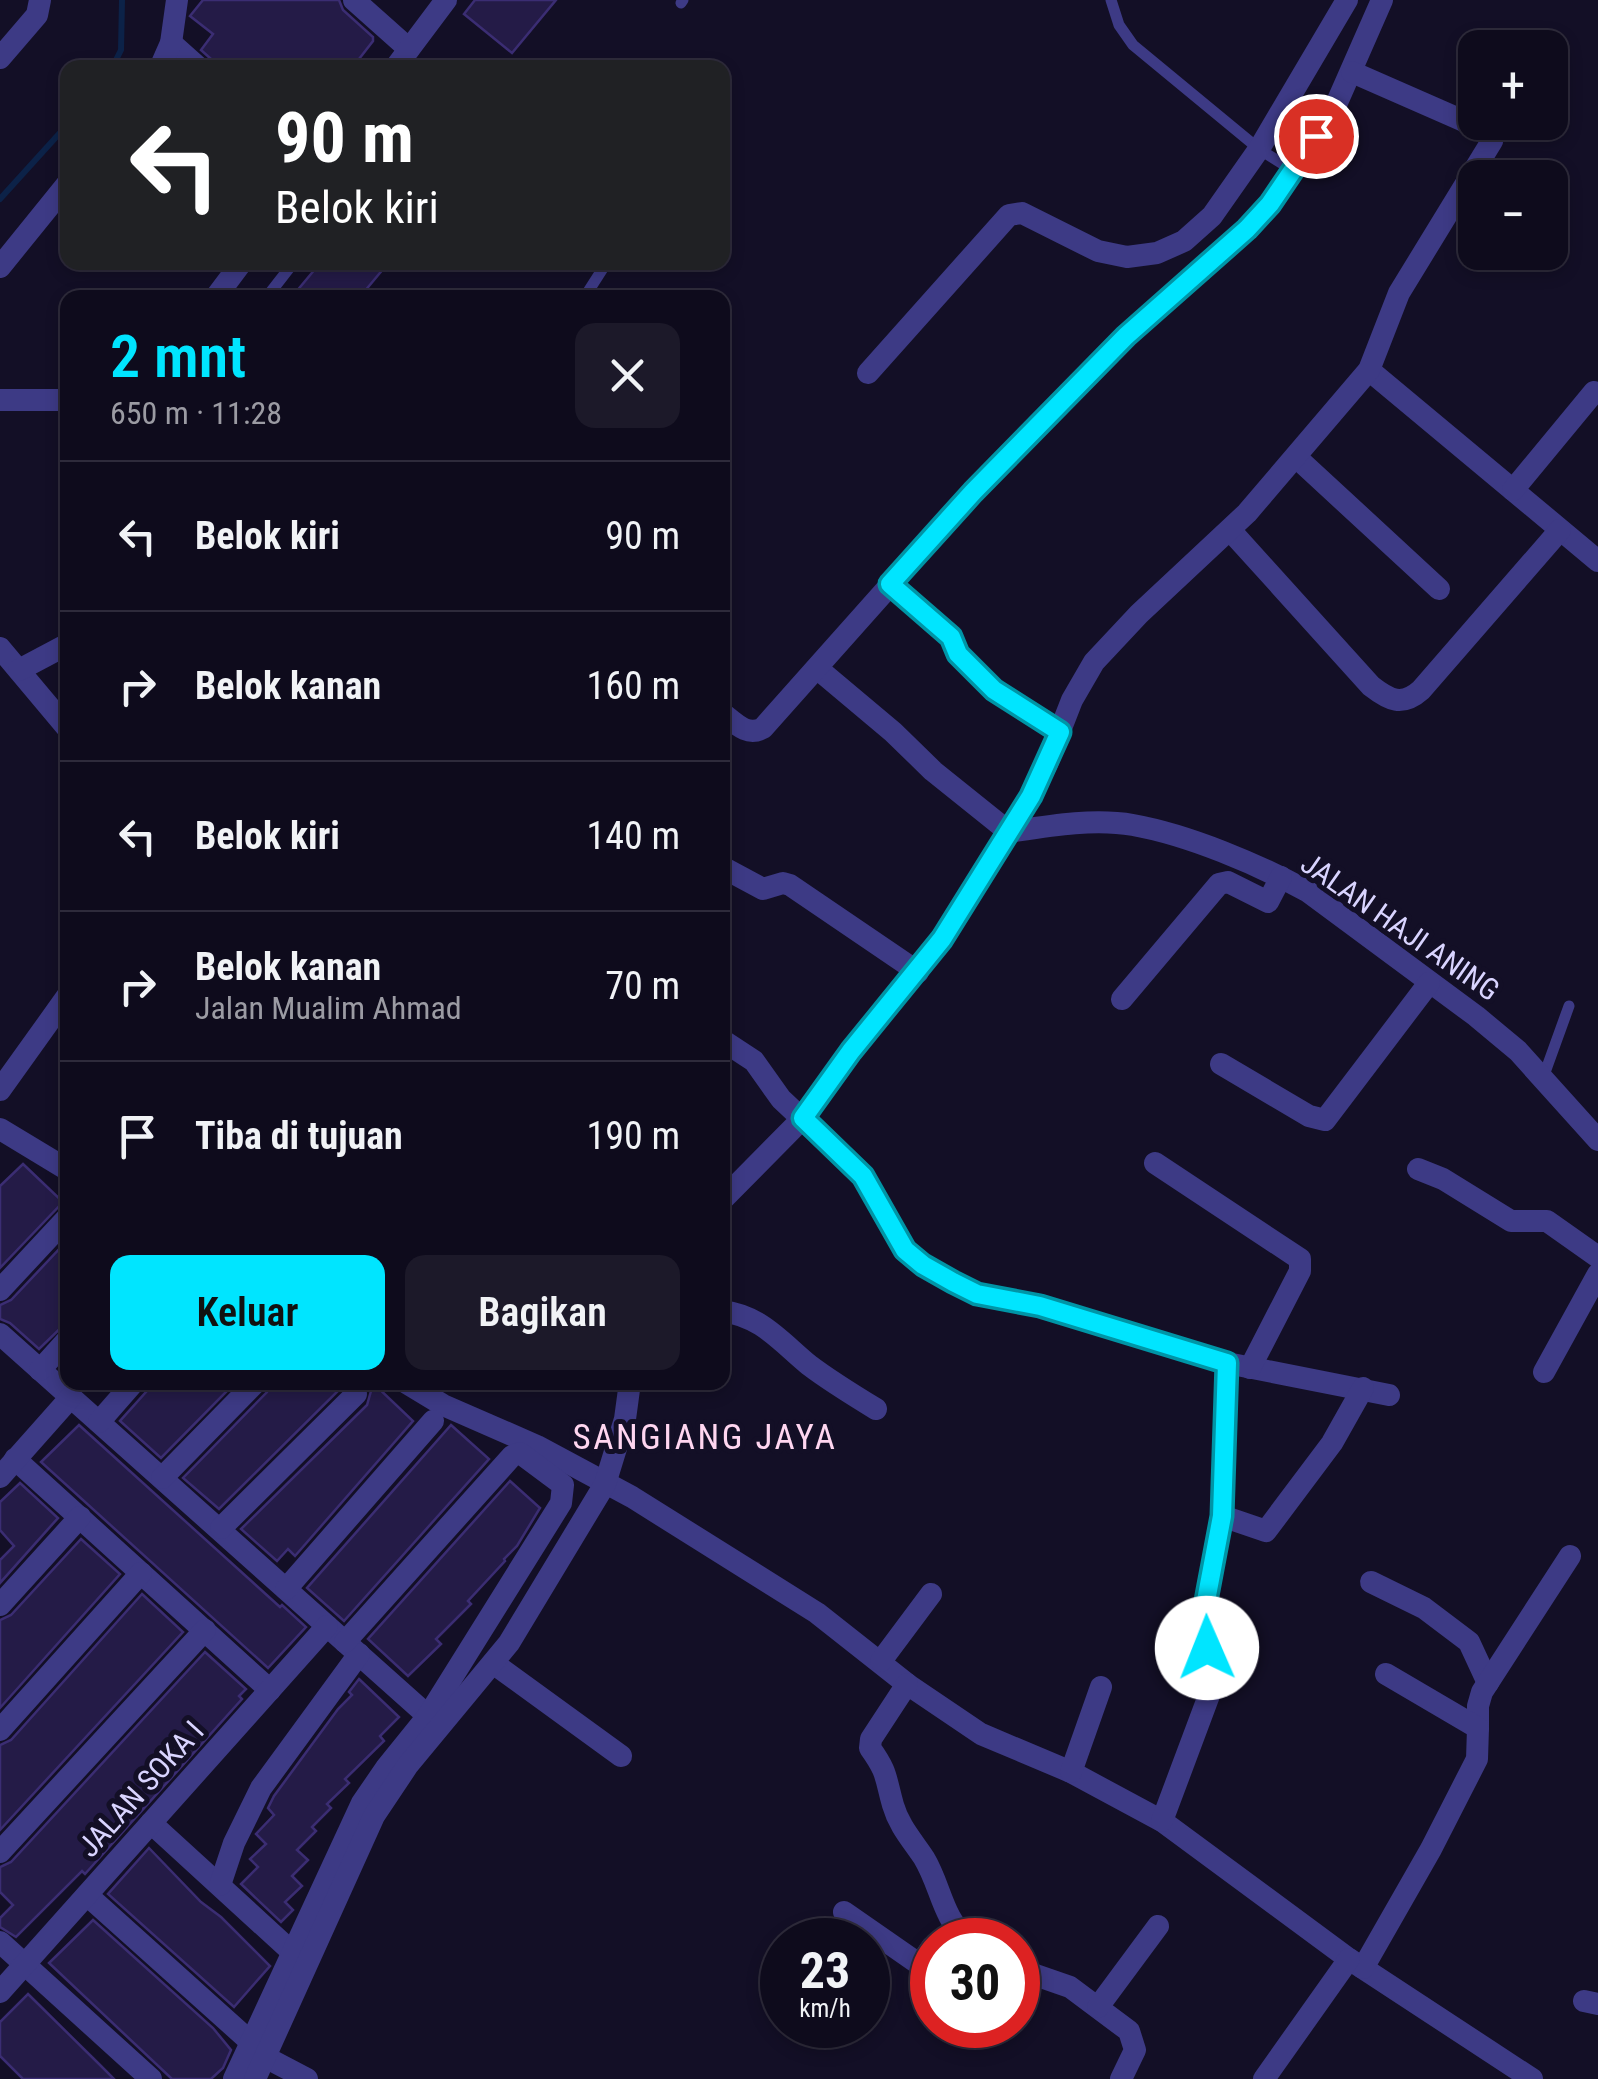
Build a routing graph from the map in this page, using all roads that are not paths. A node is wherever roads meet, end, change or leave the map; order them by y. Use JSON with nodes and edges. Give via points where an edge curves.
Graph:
{"nodes":[{"id":1,"x":40,"y":0,"type":"edge"},
{"id":2,"x":177,"y":0,"type":"edge"},
{"id":3,"x":354,"y":0,"type":"edge"},
{"id":4,"x":446,"y":0,"type":"edge"},
{"id":5,"x":1111,"y":0,"type":"edge"},
{"id":6,"x":1347,"y":0,"type":"edge"},
{"id":7,"x":1382,"y":0,"type":"edge"},
{"id":8,"x":170,"y":43,"type":"junction"},
{"id":9,"x":0,"y":58,"type":"edge"},
{"id":10,"x":402,"y":58,"type":"edge"},
{"id":11,"x":163,"y":60,"type":"edge"},
{"id":12,"x":190,"y":60,"type":"edge"},
{"id":13,"x":1352,"y":72,"type":"junction"},
{"id":14,"x":1259,"y":150,"type":"junction"},
{"id":15,"x":1484,"y":160,"type":"edge"},
{"id":16,"x":1294,"y":171,"type":"junction"},
{"id":17,"x":60,"y":194,"type":"edge"},
{"id":18,"x":1458,"y":208,"type":"edge"},
{"id":19,"x":0,"y":266,"type":"edge"},
{"id":20,"x":288,"y":270,"type":"edge"},
{"id":21,"x":272,"y":290,"type":"edge"},
{"id":22,"x":1369,"y":370,"type":"junction"},
{"id":23,"x":868,"y":373,"type":"dead end"},
{"id":24,"x":1594,"y":392,"type":"dead end"},
{"id":25,"x":0,"y":400,"type":"edge"},
{"id":26,"x":60,"y":400,"type":"edge"},
{"id":27,"x":1296,"y":458,"type":"junction"},
{"id":28,"x":1513,"y":490,"type":"junction"},
{"id":29,"x":1230,"y":530,"type":"junction"},
{"id":30,"x":1560,"y":530,"type":"junction"},
{"id":31,"x":1598,"y":560,"type":"edge"},
{"id":32,"x":890,"y":584,"type":"junction"},
{"id":33,"x":1439,"y":589,"type":"dead end"},
{"id":34,"x":0,"y":648,"type":"edge"},
{"id":35,"x":60,"y":648,"type":"edge"},
{"id":36,"x":818,"y":669,"type":"junction"},
{"id":37,"x":19,"y":670,"type":"junction"},
{"id":38,"x":60,"y":719,"type":"edge"},
{"id":39,"x":730,"y":720,"type":"edge"},
{"id":40,"x":1060,"y":732,"type":"junction"},
{"id":41,"x":1009,"y":832,"type":"junction"},
{"id":42,"x":730,"y":870,"type":"edge"},
{"id":43,"x":1281,"y":877,"type":"junction"},
{"id":44,"x":918,"y":972,"type":"junction"},
{"id":45,"x":1429,"y":983,"type":"junction"},
{"id":46,"x":1122,"y":1000,"type":"dead end"},
{"id":47,"x":60,"y":1006,"type":"edge"},
{"id":48,"x":1570,"y":1006,"type":"dead end"},
{"id":49,"x":730,"y":1045,"type":"edge"},
{"id":50,"x":1221,"y":1064,"type":"dead end"},
{"id":51,"x":1543,"y":1078,"type":"junction"},
{"id":52,"x":0,"y":1090,"type":"edge"},
{"id":53,"x":803,"y":1118,"type":"junction"},
{"id":54,"x":0,"y":1129,"type":"edge"},
{"id":55,"x":1598,"y":1140,"type":"edge"},
{"id":56,"x":1154,"y":1164,"type":"dead end"},
{"id":57,"x":60,"y":1165,"type":"edge"},
{"id":58,"x":1418,"y":1168,"type":"dead end"},
{"id":59,"x":730,"y":1192,"type":"edge"},
{"id":60,"x":60,"y":1226,"type":"edge"},
{"id":61,"x":1598,"y":1257,"type":"edge"},
{"id":62,"x":1598,"y":1274,"type":"edge"},
{"id":63,"x":0,"y":1290,"type":"edge"},
{"id":64,"x":730,"y":1312,"type":"edge"},
{"id":65,"x":0,"y":1334,"type":"edge"},
{"id":66,"x":60,"y":1349,"type":"edge"},
{"id":67,"x":1227,"y":1363,"type":"junction"},
{"id":68,"x":1250,"y":1368,"type":"junction"},
{"id":69,"x":40,"y":1370,"type":"junction"},
{"id":70,"x":1544,"y":1372,"type":"dead end"},
{"id":71,"x":60,"y":1387,"type":"edge"},
{"id":72,"x":1363,"y":1388,"type":"junction"},
{"id":73,"x":63,"y":1390,"type":"edge"},
{"id":74,"x":127,"y":1390,"type":"edge"},
{"id":75,"x":248,"y":1390,"type":"edge"},
{"id":76,"x":418,"y":1390,"type":"edge"},
{"id":77,"x":629,"y":1390,"type":"edge"},
{"id":78,"x":356,"y":1394,"type":"dead end"},
{"id":79,"x":1390,"y":1395,"type":"dead end"},
{"id":80,"x":71,"y":1397,"type":"junction"},
{"id":81,"x":876,"y":1409,"type":"dead end"},
{"id":82,"x":433,"y":1421,"type":"dead end"},
{"id":83,"x":99,"y":1422,"type":"junction"},
{"id":84,"x":8,"y":1468,"type":"edge"},
{"id":85,"x":162,"y":1478,"type":"junction"},
{"id":86,"x":605,"y":1484,"type":"junction"},
{"id":87,"x":1222,"y":1516,"type":"junction"},
{"id":88,"x":80,"y":1517,"type":"junction"},
{"id":89,"x":221,"y":1528,"type":"junction"},
{"id":90,"x":1570,"y":1556,"type":"dead end"},
{"id":91,"x":141,"y":1573,"type":"junction"},
{"id":92,"x":1371,"y":1582,"type":"dead end"},
{"id":93,"x":286,"y":1588,"type":"junction"},
{"id":94,"x":931,"y":1594,"type":"dead end"},
{"id":95,"x":0,"y":1605,"type":"edge"},
{"id":96,"x":204,"y":1630,"type":"junction"},
{"id":97,"x":344,"y":1640,"type":"junction"},
{"id":98,"x":881,"y":1661,"type":"junction"},
{"id":99,"x":493,"y":1663,"type":"junction"},
{"id":100,"x":1386,"y":1674,"type":"dead end"},
{"id":101,"x":1488,"y":1683,"type":"junction"},
{"id":102,"x":907,"y":1684,"type":"junction"},
{"id":103,"x":1101,"y":1687,"type":"dead end"},
{"id":104,"x":270,"y":1690,"type":"junction"},
{"id":105,"x":428,"y":1716,"type":"junction"},
{"id":106,"x":1478,"y":1728,"type":"junction"},
{"id":107,"x":0,"y":1730,"type":"edge"},
{"id":108,"x":621,"y":1756,"type":"dead end"},
{"id":109,"x":1071,"y":1772,"type":"junction"},
{"id":110,"x":1162,"y":1821,"type":"junction"},
{"id":111,"x":151,"y":1824,"type":"junction"},
{"id":112,"x":0,"y":1852,"type":"edge"},
{"id":113,"x":220,"y":1885,"type":"junction"},
{"id":114,"x":87,"y":1895,"type":"junction"},
{"id":115,"x":844,"y":1912,"type":"dead end"},
{"id":116,"x":941,"y":1918,"type":"edge"},
{"id":117,"x":1158,"y":1926,"type":"dead end"},
{"id":118,"x":0,"y":1942,"type":"edge"},
{"id":119,"x":291,"y":1951,"type":"junction"},
{"id":120,"x":910,"y":1958,"type":"edge"},
{"id":121,"x":1356,"y":1963,"type":"junction"},
{"id":122,"x":25,"y":1964,"type":"junction"},
{"id":123,"x":1040,"y":1977,"type":"edge"},
{"id":124,"x":0,"y":1992,"type":"edge"},
{"id":125,"x":1098,"y":2007,"type":"junction"},
{"id":126,"x":260,"y":2051,"type":"junction"},
{"id":127,"x":151,"y":2079,"type":"edge"},
{"id":128,"x":234,"y":2079,"type":"edge"},
{"id":129,"x":256,"y":2079,"type":"edge"},
{"id":130,"x":307,"y":2079,"type":"edge"},
{"id":131,"x":1121,"y":2079,"type":"edge"},
{"id":132,"x":1264,"y":2079,"type":"edge"},
{"id":133,"x":1532,"y":2079,"type":"edge"}],
"edges":[{"from":1,"to":9,"type":"street","via":[[37,16]]},
{"from":2,"to":8,"type":"street"},
{"from":3,"to":10,"type":"street"},
{"from":4,"to":10,"type":"street"},
{"from":5,"to":14,"type":"lane","via":[[1134,45]]},
{"from":6,"to":14,"type":"street"},
{"from":7,"to":13,"type":"street"},
{"from":8,"to":11,"type":"street"},
{"from":8,"to":12,"type":"street"},
{"from":13,"to":15,"type":"street","via":[[1489,134]]},
{"from":13,"to":16,"type":"street"},
{"from":14,"to":16,"type":"lane"},
{"from":14,"to":23,"type":"street","via":[[1212,216],[1184,242],[1157,253],[1127,258],[1098,252],[1034,218],[1010,215]]},
{"from":16,"to":32,"type":"street","via":[[1247,229],[1126,336]]},
{"from":17,"to":19,"type":"street"},
{"from":18,"to":22,"type":"street","via":[[1399,294]]},
{"from":20,"to":21,"type":"lane"},
{"from":22,"to":27,"type":"street"},
{"from":22,"to":28,"type":"street"},
{"from":24,"to":28,"type":"street"},
{"from":25,"to":26,"type":"street"},
{"from":27,"to":29,"type":"street"},
{"from":27,"to":33,"type":"street"},
{"from":28,"to":30,"type":"street"},
{"from":29,"to":30,"type":"street","via":[[1371,686],[1398,702],[1421,690]]},
{"from":29,"to":40,"type":"street","via":[[1094,662]]},
{"from":30,"to":31,"type":"street"},
{"from":32,"to":36,"type":"street"},
{"from":32,"to":40,"type":"street","via":[[951,637],[958,654],[994,690]]},
{"from":34,"to":37,"type":"street"},
{"from":35,"to":37,"type":"street"},
{"from":36,"to":39,"type":"street","via":[[758,731]]},
{"from":36,"to":41,"type":"street"},
{"from":37,"to":38,"type":"street"},
{"from":40,"to":41,"type":"street"},
{"from":41,"to":43,"type":"street","name":"JALAN HAJI ANING","via":[[1132,825]]},
{"from":41,"to":44,"type":"street"},
{"from":42,"to":44,"type":"street","via":[[763,889],[790,885]]},
{"from":43,"to":45,"type":"street","name":"JALAN HAJI ANING"},
{"from":43,"to":46,"type":"street","via":[[1268,902],[1219,884]]},
{"from":44,"to":53,"type":"street"},
{"from":45,"to":50,"type":"street","via":[[1327,1119],[1309,1116]]},
{"from":45,"to":51,"type":"street","name":"JALAN HAJI ANING"},
{"from":47,"to":52,"type":"street"},
{"from":48,"to":51,"type":"lane"},
{"from":49,"to":53,"type":"street","via":[[757,1064]]},
{"from":51,"to":55,"type":"street","name":"JALAN HAJI ANING"},
{"from":53,"to":59,"type":"street"},
{"from":53,"to":67,"type":"street","via":[[863,1176],[905,1250],[923,1265],[977,1294],[1040,1306]]},
{"from":54,"to":57,"type":"street"},
{"from":56,"to":68,"type":"street","via":[[1300,1259],[1300,1271]]},
{"from":58,"to":61,"type":"street","via":[[1511,1220],[1547,1221]]},
{"from":60,"to":63,"type":"street"},
{"from":62,"to":70,"type":"street"},
{"from":64,"to":81,"type":"street","via":[[764,1325],[810,1366]]},
{"from":65,"to":69,"type":"street"},
{"from":66,"to":69,"type":"street"},
{"from":67,"to":68,"type":"street"},
{"from":67,"to":87,"type":"street"},
{"from":68,"to":72,"type":"street"},
{"from":69,"to":71,"type":"street"},
{"from":72,"to":79,"type":"street"},
{"from":72,"to":87,"type":"street","via":[[1332,1443],[1266,1530]]},
{"from":73,"to":80,"type":"street"},
{"from":74,"to":83,"type":"street"},
{"from":75,"to":85,"type":"street"},
{"from":76,"to":86,"type":"street"},
{"from":77,"to":86,"type":"street"},
{"from":78,"to":89,"type":"street"},
{"from":80,"to":83,"type":"street"},
{"from":80,"to":84,"type":"street"},
{"from":82,"to":93,"type":"street"},
{"from":83,"to":85,"type":"street"},
{"from":84,"to":88,"type":"street"},
{"from":85,"to":89,"type":"street"},
{"from":86,"to":98,"type":"street","via":[[785,1592]]},
{"from":86,"to":99,"type":"street"},
{"from":87,"to":110,"type":"street","via":[[1202,1622],[1214,1682]]},
{"from":88,"to":91,"type":"street"},
{"from":88,"to":95,"type":"street"},
{"from":89,"to":93,"type":"street"},
{"from":90,"to":101,"type":"street"},
{"from":91,"to":96,"type":"street"},
{"from":91,"to":107,"type":"street"},
{"from":92,"to":101,"type":"street","via":[[1424,1608],[1469,1642]]},
{"from":93,"to":97,"type":"street"},
{"from":94,"to":98,"type":"street"},
{"from":96,"to":104,"type":"street"},
{"from":96,"to":112,"type":"street"},
{"from":97,"to":104,"type":"street","name":"JALAN SOKA I"},
{"from":97,"to":105,"type":"street"},
{"from":97,"to":105,"type":"street","via":[[512,1456],[520,1454],[562,1484],[561,1503]]},
{"from":97,"to":113,"type":"street","via":[[234,1843]]},
{"from":98,"to":102,"type":"street"},
{"from":99,"to":108,"type":"street"},
{"from":99,"to":126,"type":"street","via":[[374,1816],[290,2001]]},
{"from":100,"to":106,"type":"street"},
{"from":101,"to":106,"type":"street","via":[[1479,1698]]},
{"from":102,"to":109,"type":"street","via":[[981,1734]]},
{"from":102,"to":116,"type":"street","via":[[870,1748],[886,1768],[903,1831],[926,1861]]},
{"from":103,"to":109,"type":"street"},
{"from":104,"to":111,"type":"street","name":"JALAN SOKA I"},
{"from":105,"to":119,"type":"street","via":[[362,1803]]},
{"from":106,"to":121,"type":"street","via":[[1470,1774]]},
{"from":109,"to":110,"type":"street"},
{"from":110,"to":121,"type":"street"},
{"from":111,"to":113,"type":"street"},
{"from":111,"to":114,"type":"street","name":"JALAN SOKA I"},
{"from":113,"to":119,"type":"street"},
{"from":114,"to":122,"type":"street","name":"JALAN SOKA I"},
{"from":114,"to":126,"type":"street"},
{"from":115,"to":120,"type":"street"},
{"from":117,"to":125,"type":"street"},
{"from":118,"to":122,"type":"street"},
{"from":119,"to":126,"type":"street"},
{"from":121,"to":132,"type":"street"},
{"from":121,"to":133,"type":"street"},
{"from":122,"to":124,"type":"street","name":"JALAN SOKA I"},
{"from":122,"to":127,"type":"street"},
{"from":123,"to":125,"type":"street"},
{"from":125,"to":131,"type":"street","via":[[1134,2041]]},
{"from":126,"to":128,"type":"street"},
{"from":126,"to":129,"type":"street"},
{"from":126,"to":130,"type":"street"}]}
